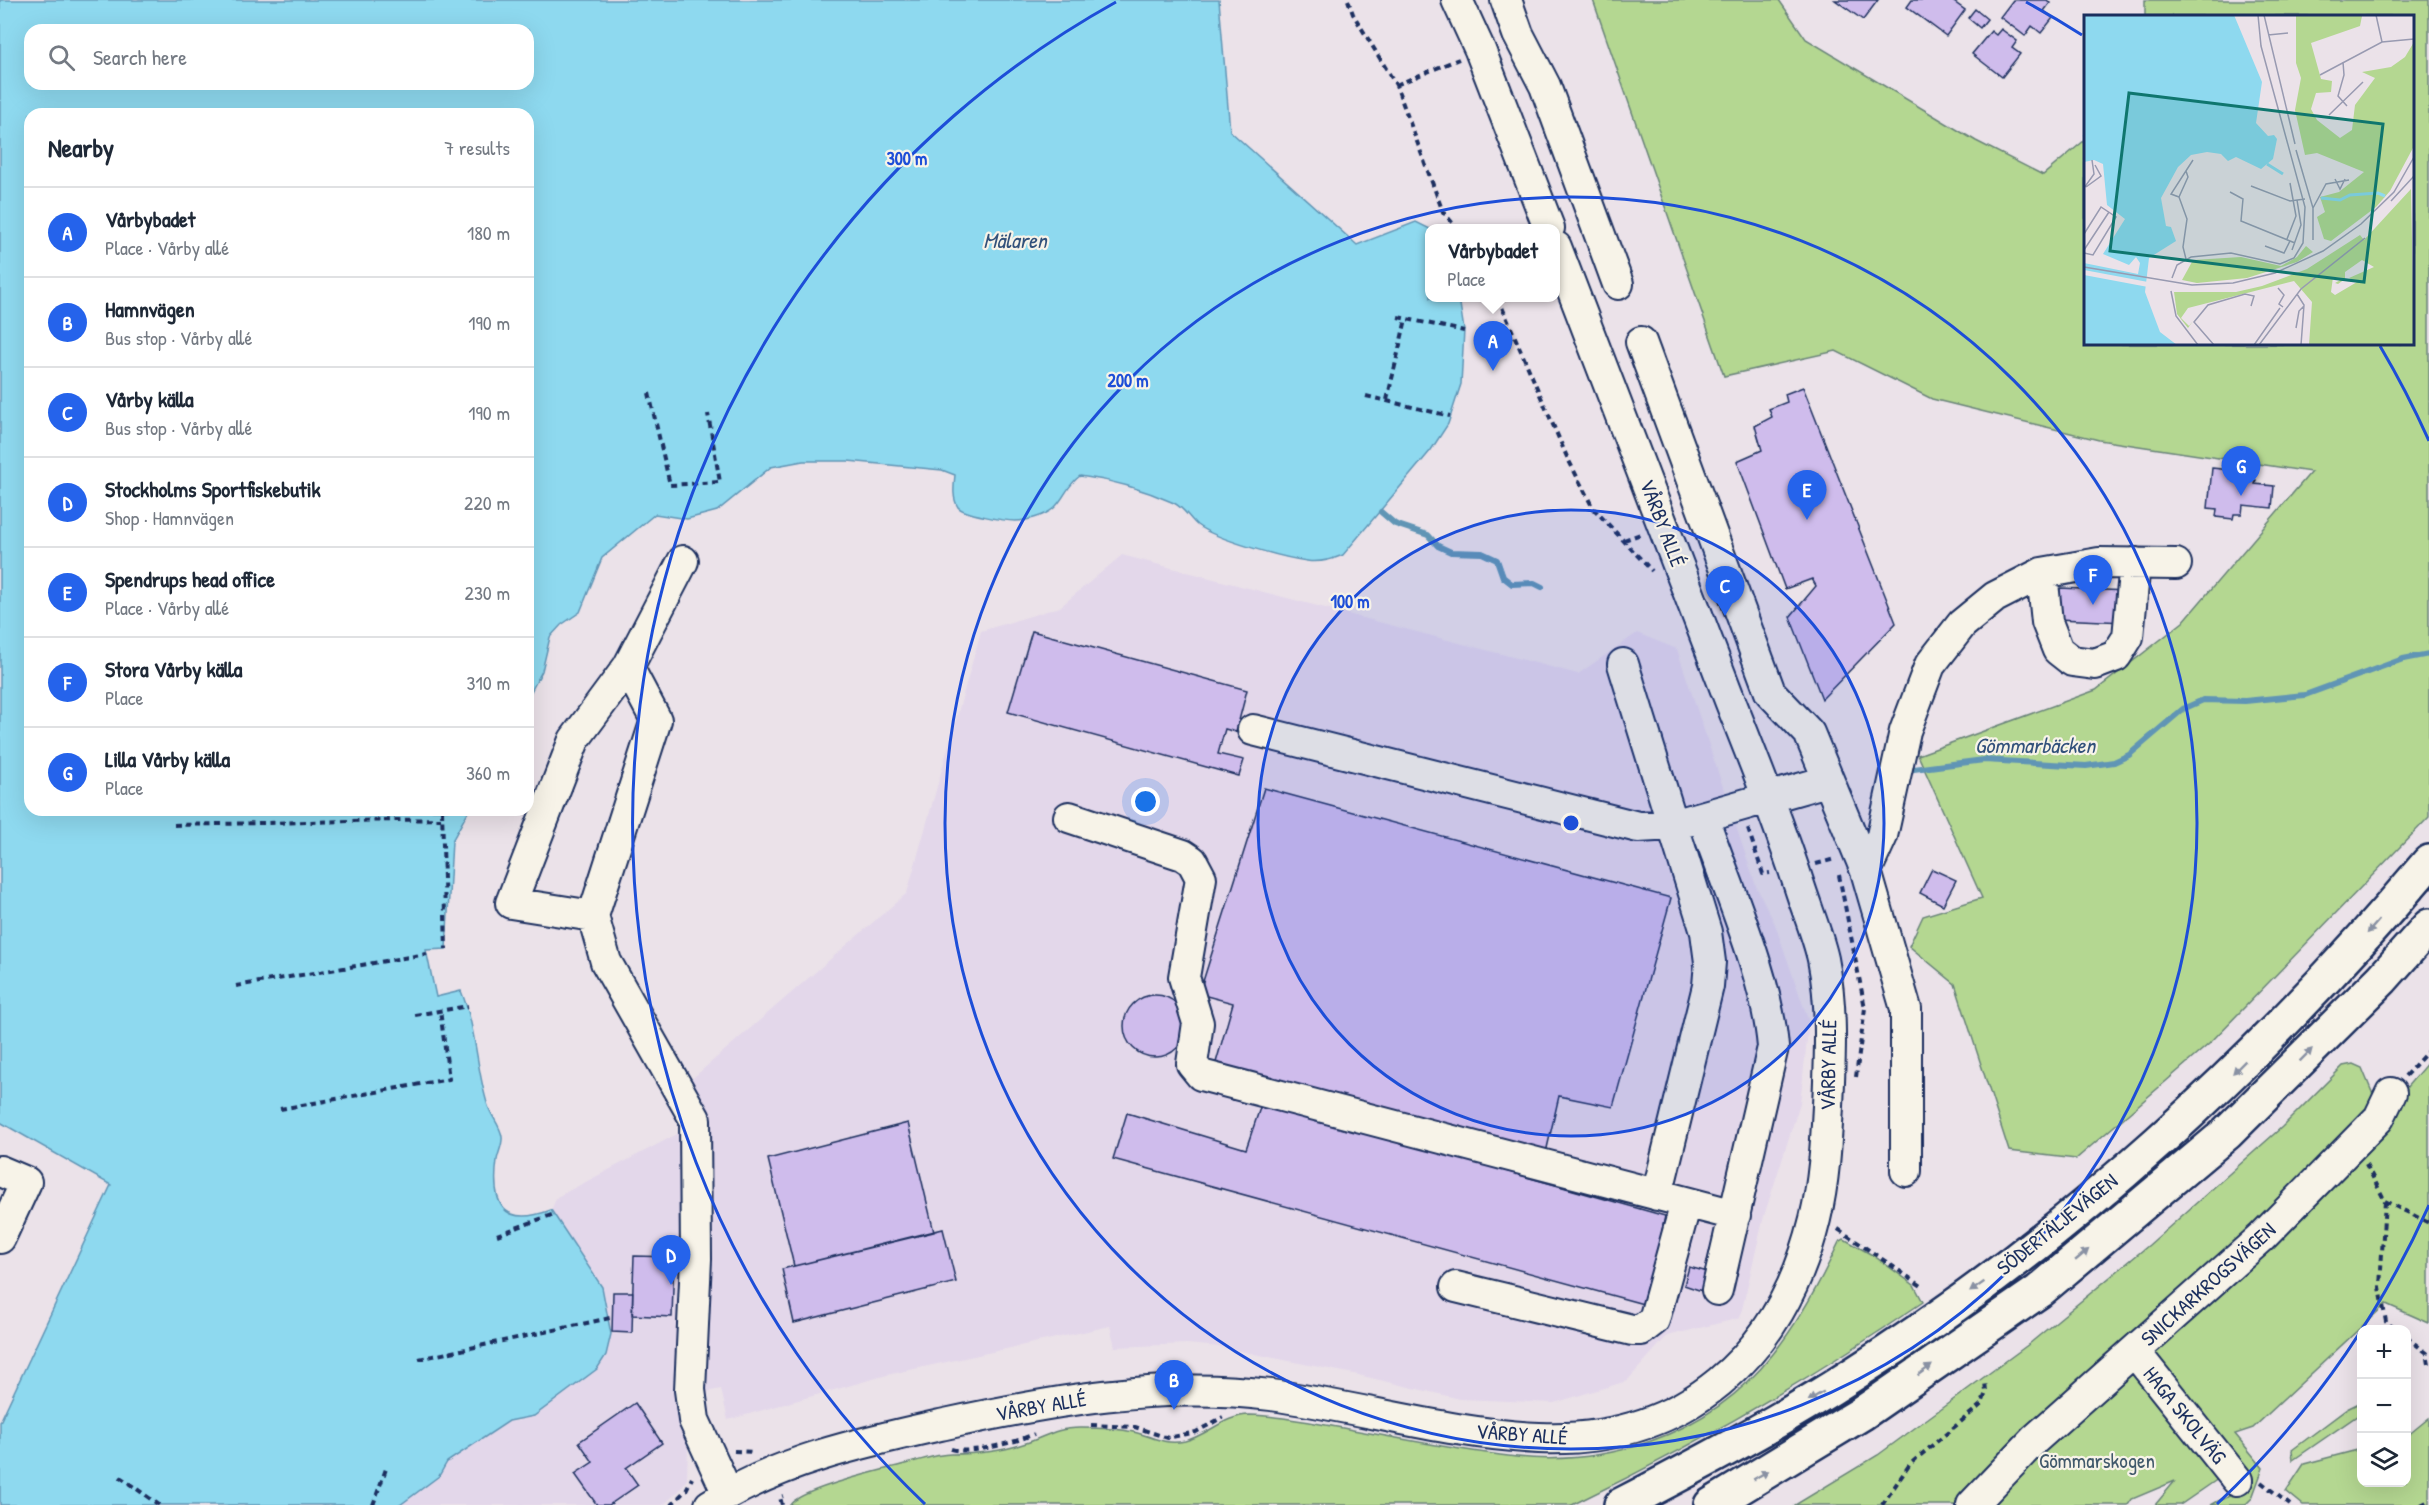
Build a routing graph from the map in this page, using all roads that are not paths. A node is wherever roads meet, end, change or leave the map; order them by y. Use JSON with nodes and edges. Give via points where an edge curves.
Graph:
{"nodes":[{"id":1,"x":1457,"y":0,"type":"edge"},
{"id":2,"x":1506,"y":0,"type":"edge"},
{"id":3,"x":1547,"y":224,"type":"edge"},
{"id":4,"x":1560,"y":258,"type":"edge"},
{"id":5,"x":1617,"y":284,"type":"dead end"},
{"id":6,"x":1641,"y":342,"type":"dead end"},
{"id":7,"x":682,"y":561,"type":"dead end"},
{"id":8,"x":2135,"y":563,"type":"junction"},
{"id":9,"x":2176,"y":564,"type":"dead end"},
{"id":10,"x":2042,"y":573,"type":"junction"},
{"id":11,"x":1623,"y":664,"type":"dead end"},
{"id":12,"x":628,"y":667,"type":"junction"},
{"id":13,"x":1253,"y":730,"type":"dead end"},
{"id":14,"x":1827,"y":781,"type":"junction"},
{"id":15,"x":1754,"y":803,"type":"junction"},
{"id":16,"x":1069,"y":817,"type":"dead end"},
{"id":17,"x":1703,"y":817,"type":"junction"},
{"id":18,"x":1673,"y":825,"type":"junction"},
{"id":19,"x":2429,"y":862,"type":"edge"},
{"id":20,"x":1866,"y":871,"type":"junction"},
{"id":21,"x":593,"y":916,"type":"junction"},
{"id":22,"x":2429,"y":926,"type":"edge"},
{"id":23,"x":2391,"y":1093,"type":"road end"},
{"id":24,"x":1906,"y":1170,"type":"dead end"},
{"id":25,"x":0,"y":1171,"type":"edge"},
{"id":26,"x":1657,"y":1195,"type":"junction"},
{"id":27,"x":1686,"y":1203,"type":"junction"},
{"id":28,"x":1735,"y":1215,"type":"junction"},
{"id":29,"x":0,"y":1238,"type":"edge"},
{"id":30,"x":1456,"y":1287,"type":"dead end"},
{"id":31,"x":1717,"y":1290,"type":"dead end"},
{"id":32,"x":2134,"y":1351,"type":"junction"},
{"id":33,"x":2237,"y":1480,"type":"road end"},
{"id":34,"x":719,"y":1499,"type":"edge"},
{"id":35,"x":1621,"y":1505,"type":"edge"},
{"id":36,"x":1711,"y":1505,"type":"edge"},
{"id":37,"x":1972,"y":1505,"type":"edge"}],
"edges":[{"from":1,"to":3,"type":"street"},
{"from":2,"to":5,"type":"street","via":[[1518,34],[1545,86]]},
{"from":4,"to":15,"type":"street","name":"VÅRBY ALLÉ"},
{"from":6,"to":14,"type":"street","via":[[1770,692],[1809,733]]},
{"from":7,"to":12,"type":"street"},
{"from":8,"to":9,"type":"street"},
{"from":8,"to":10,"type":"street","via":[[2099,562]]},
{"from":8,"to":10,"type":"street","via":[[2128,637],[2116,656],[2095,664],[2072,661],[2058,650],[2047,622]]},
{"from":10,"to":20,"type":"street","via":[[1995,597],[1970,617],[1930,664],[1905,732],[1881,836]]},
{"from":11,"to":18,"type":"street"},
{"from":12,"to":21,"type":"street","via":[[656,720]]},
{"from":12,"to":21,"type":"street","via":[[574,740],[511,903]]},
{"from":13,"to":18,"type":"street","via":[[1638,827]]},
{"from":14,"to":15,"type":"street"},
{"from":14,"to":20,"type":"street"},
{"from":15,"to":17,"type":"street"},
{"from":15,"to":34,"type":"street","name":"VÅRBY ALLÉ","via":[[1794,869],[1822,957],[1832,1034],[1826,1149],[1817,1214],[1792,1284],[1759,1341],[1726,1377],[1676,1412],[1623,1431],[1542,1438],[1488,1433],[1270,1395],[1198,1390],[1102,1395],[895,1435],[799,1462]]},
{"from":16,"to":26,"type":"street","via":[[1183,855],[1197,868],[1201,889],[1184,977],[1198,1023],[1191,1058],[1197,1072]]},
{"from":17,"to":18,"type":"street"},
{"from":17,"to":28,"type":"street","via":[[1759,979],[1772,1038],[1768,1076]]},
{"from":18,"to":26,"type":"street","via":[[1706,932],[1710,962],[1708,987]]},
{"from":19,"to":35,"type":"highway","name":"SÖDERTÄLJEVÄGEN","one_way":true,"via":[[2341,965],[2201,1106],[2013,1262],[1849,1377]]},
{"from":20,"to":24,"type":"street","via":[[1906,1009]]},
{"from":21,"to":34,"type":"street","via":[[606,962],[695,1119],[696,1259],[690,1390],[694,1420]]},
{"from":36,"to":22,"type":"highway","name":"SÖDERTÄLJEVÄGEN","one_way":true,"via":[[1861,1414],[2039,1291],[2227,1133],[2382,979]]},
{"from":23,"to":32,"type":"street","name":"SNICKARKROGSVÄGEN","via":[[2379,1118],[2262,1237]]},
{"from":25,"to":29,"type":"street","via":[[26,1182]]},
{"from":26,"to":27,"type":"street"},
{"from":27,"to":28,"type":"street"},
{"from":27,"to":30,"type":"street","via":[[1654,1320],[1641,1330]]},
{"from":28,"to":31,"type":"street"},
{"from":32,"to":33,"type":"street","name":"HAGA SKOLVÄG"},
{"from":32,"to":37,"type":"street","name":"SNICKARKROGSVÄGEN","via":[[2034,1440]]}]}
